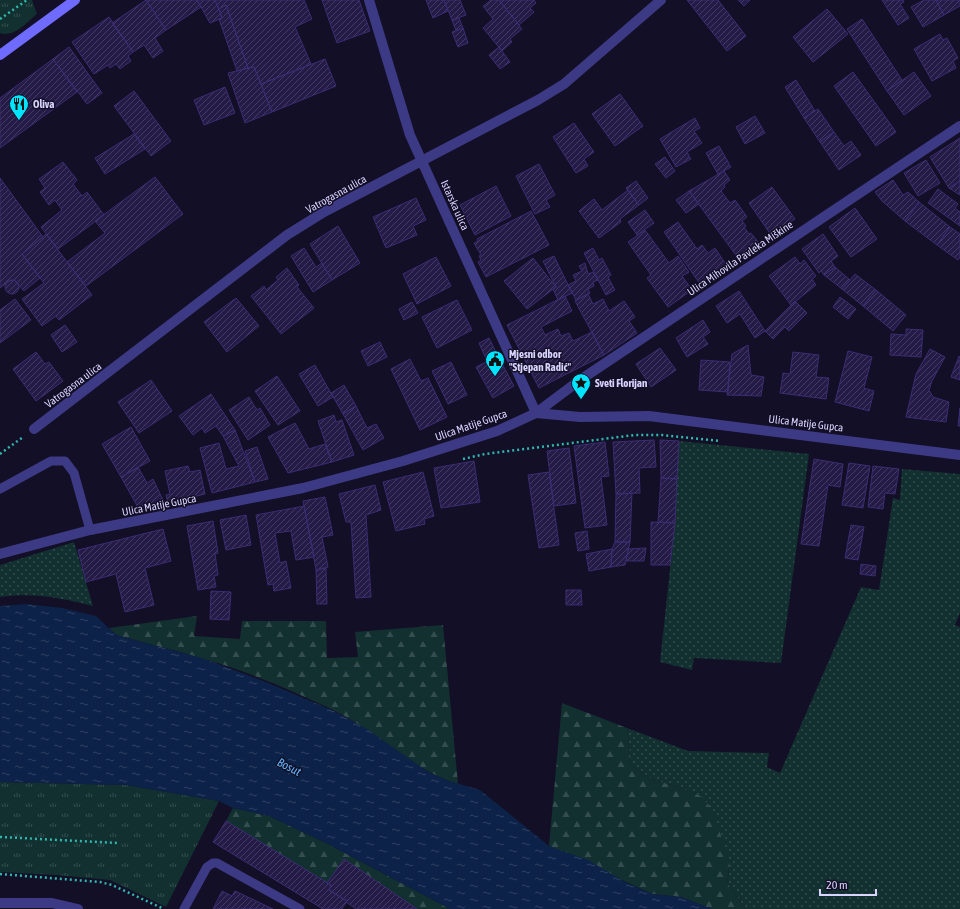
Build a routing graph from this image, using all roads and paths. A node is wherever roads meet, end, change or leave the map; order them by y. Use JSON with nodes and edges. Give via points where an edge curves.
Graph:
{"nodes":[{"id":1,"x":27,"y":0,"type":"edge"},
{"id":2,"x":75,"y":0,"type":"edge"},
{"id":3,"x":369,"y":0,"type":"edge"},
{"id":4,"x":661,"y":0,"type":"edge"},
{"id":5,"x":62,"y":4,"type":"edge"},
{"id":6,"x":0,"y":19,"type":"edge"},
{"id":7,"x":0,"y":55,"type":"edge"},
{"id":8,"x":960,"y":126,"type":"edge"},
{"id":9,"x":422,"y":162,"type":"junction"},
{"id":10,"x":536,"y":413,"type":"junction"},
{"id":11,"x":34,"y":429,"type":"dead end"},
{"id":12,"x":725,"y":442,"type":"dead end"},
{"id":13,"x":9,"y":447,"type":"dead end"},
{"id":14,"x":0,"y":454,"type":"edge"},
{"id":15,"x":960,"y":455,"type":"edge"},
{"id":16,"x":458,"y":460,"type":"dead end"},
{"id":17,"x":0,"y":489,"type":"edge"},
{"id":18,"x":90,"y":530,"type":"junction"},
{"id":19,"x":0,"y":554,"type":"edge"},
{"id":20,"x":0,"y":838,"type":"edge"},
{"id":21,"x":118,"y":842,"type":"dead end"},
{"id":22,"x":0,"y":874,"type":"edge"},
{"id":23,"x":0,"y":903,"type":"edge"},
{"id":24,"x":72,"y":908,"type":"edge"},
{"id":25,"x":164,"y":909,"type":"edge"},
{"id":26,"x":184,"y":909,"type":"edge"},
{"id":27,"x":300,"y":909,"type":"edge"}],
"edges":[{"from":1,"to":6,"type":"path"},
{"from":2,"to":5,"type":"main road"},
{"from":3,"to":9,"type":"street","name":"Istarska ulica","via":[[410,135]]},
{"from":4,"to":9,"type":"street","name":"Vatrogasna ulica","via":[[564,84]]},
{"from":5,"to":7,"type":"main road"},
{"from":8,"to":10,"type":"street","name":"Ulica Mihovila Pavleka Miškine","via":[[580,380]]},
{"from":9,"to":10,"type":"street","name":"Istarska ulica"},
{"from":9,"to":11,"type":"street","name":"Vatrogasna ulica","via":[[324,212],[287,235]]},
{"from":10,"to":15,"type":"street","name":"Ulica Matije Gupca","via":[[580,417],[649,416]]},
{"from":10,"to":18,"type":"street","name":"Ulica Matije Gupca","via":[[497,431],[403,461],[303,488]]},
{"from":12,"to":16,"type":"path","via":[[662,435],[635,435],[485,454]]},
{"from":13,"to":14,"type":"path"},
{"from":17,"to":18,"type":"lane","via":[[51,461],[65,460],[74,473]]},
{"from":18,"to":19,"type":"street","name":"Ulica Matije Gupca"},
{"from":20,"to":21,"type":"path"},
{"from":22,"to":25,"type":"path","via":[[100,882]]},
{"from":23,"to":24,"type":"street","via":[[52,903]]},
{"from":26,"to":27,"type":"lane","via":[[207,867],[213,863]]}]}
